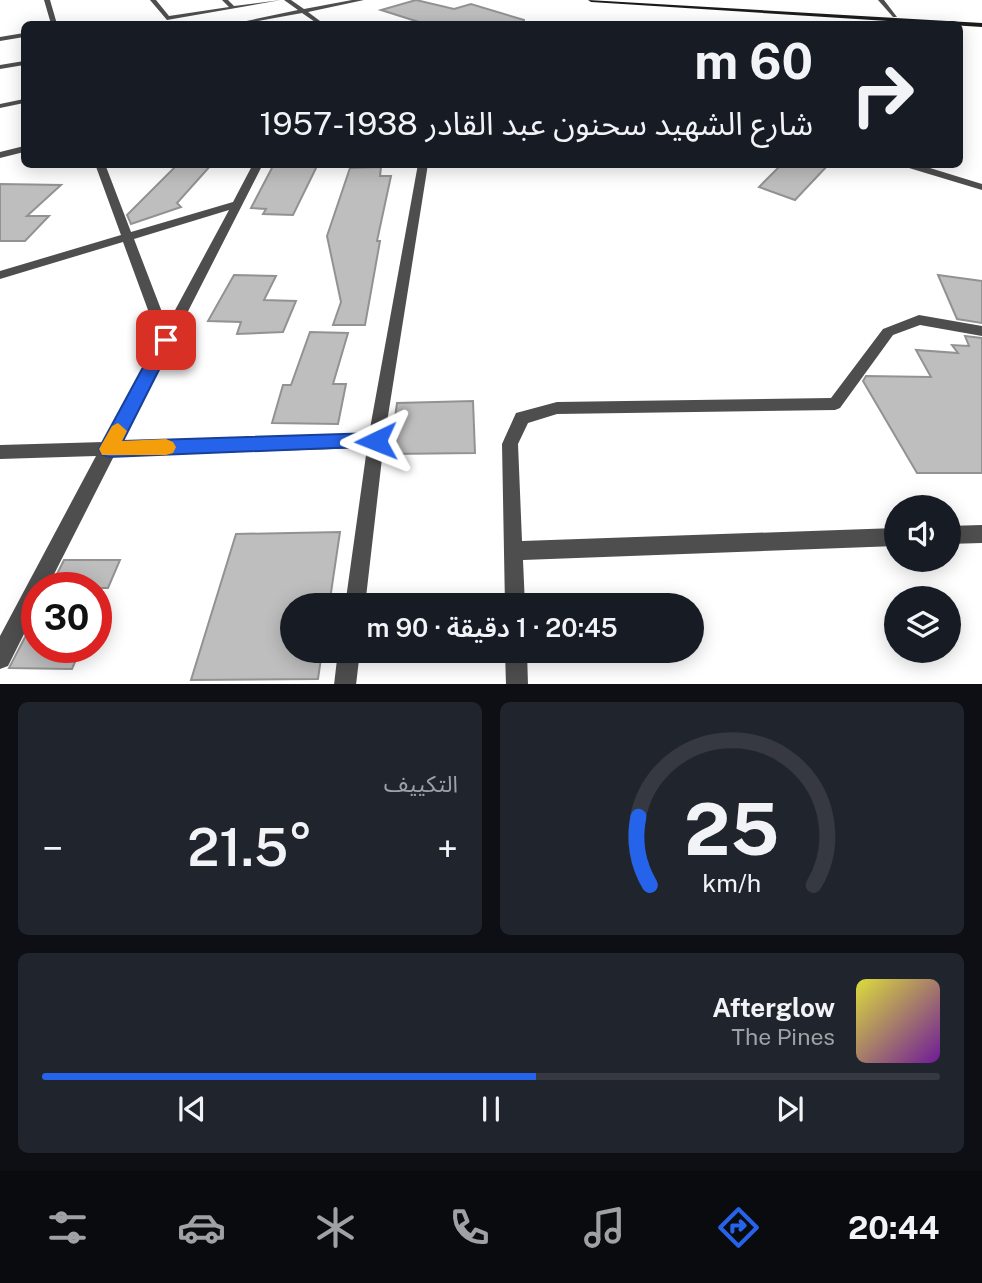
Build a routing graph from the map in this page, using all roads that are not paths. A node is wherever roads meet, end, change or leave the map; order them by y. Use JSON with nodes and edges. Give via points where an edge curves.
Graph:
{"nodes":[{"id":1,"x":47,"y":0,"type":"edge"},
{"id":2,"x":153,"y":0,"type":"edge"},
{"id":3,"x":225,"y":0,"type":"edge"},
{"id":4,"x":278,"y":0,"type":"edge"},
{"id":5,"x":288,"y":0,"type":"edge"},
{"id":6,"x":361,"y":0,"type":"edge"},
{"id":7,"x":591,"y":0,"type":"edge"},
{"id":8,"x":638,"y":0,"type":"edge"},
{"id":9,"x":881,"y":0,"type":"edge"},
{"id":10,"x":648,"y":1,"type":"edge"},
{"id":11,"x":233,"y":8,"type":"junction"},
{"id":12,"x":304,"y":12,"type":"junction"},
{"id":13,"x":895,"y":16,"type":"junction"},
{"id":14,"x":53,"y":21,"type":"edge"},
{"id":15,"x":252,"y":21,"type":"edge"},
{"id":16,"x":317,"y":21,"type":"edge"},
{"id":17,"x":952,"y":21,"type":"edge"},
{"id":18,"x":957,"y":21,"type":"edge"},
{"id":19,"x":963,"y":21,"type":"edge"},
{"id":20,"x":963,"y":22,"type":"edge"},
{"id":21,"x":982,"y":23,"type":"edge"},
{"id":22,"x":21,"y":36,"type":"edge"},
{"id":23,"x":0,"y":39,"type":"edge"},
{"id":24,"x":21,"y":64,"type":"edge"},
{"id":25,"x":0,"y":67,"type":"edge"},
{"id":26,"x":21,"y":102,"type":"edge"},
{"id":27,"x":0,"y":106,"type":"edge"},
{"id":28,"x":21,"y":150,"type":"edge"},
{"id":29,"x":0,"y":155,"type":"edge"},
{"id":30,"x":102,"y":168,"type":"edge"},
{"id":31,"x":256,"y":168,"type":"edge"},
{"id":32,"x":422,"y":168,"type":"edge"},
{"id":33,"x":919,"y":168,"type":"edge"},
{"id":34,"x":982,"y":187,"type":"edge"},
{"id":35,"x":237,"y":204,"type":"junction"},
{"id":36,"x":127,"y":236,"type":"junction"},
{"id":37,"x":0,"y":275,"type":"edge"},
{"id":38,"x":982,"y":331,"type":"edge"},
{"id":39,"x":166,"y":340,"type":"junction"},
{"id":40,"x":376,"y":441,"type":"junction"},
{"id":41,"x":109,"y":449,"type":"junction"},
{"id":42,"x":0,"y":452,"type":"edge"},
{"id":43,"x":982,"y":534,"type":"edge"},
{"id":44,"x":961,"y":535,"type":"edge"},
{"id":45,"x":884,"y":537,"type":"edge"},
{"id":46,"x":513,"y":551,"type":"junction"},
{"id":47,"x":357,"y":593,"type":"edge"},
{"id":48,"x":515,"y":593,"type":"edge"},
{"id":49,"x":0,"y":658,"type":"edge"},
{"id":50,"x":348,"y":663,"type":"edge"},
{"id":51,"x":516,"y":663,"type":"edge"},
{"id":52,"x":345,"y":684,"type":"edge"},
{"id":53,"x":517,"y":684,"type":"edge"}],
"edges":[{"from":1,"to":14,"type":"street"},
{"from":2,"to":11,"type":"street","via":[[167,18]]},
{"from":3,"to":11,"type":"street"},
{"from":4,"to":11,"type":"street"},
{"from":5,"to":12,"type":"street"},
{"from":6,"to":12,"type":"street"},
{"from":7,"to":10,"type":"street"},
{"from":8,"to":10,"type":"street"},
{"from":9,"to":13,"type":"street"},
{"from":10,"to":13,"type":"street"},
{"from":10,"to":17,"type":"street"},
{"from":12,"to":15,"type":"street"},
{"from":12,"to":16,"type":"street"},
{"from":13,"to":18,"type":"street"},
{"from":19,"to":21,"type":"street"},
{"from":20,"to":21,"type":"street"},
{"from":22,"to":23,"type":"street"},
{"from":24,"to":25,"type":"street"},
{"from":26,"to":27,"type":"street"},
{"from":28,"to":29,"type":"street"},
{"from":30,"to":36,"type":"street"},
{"from":31,"to":35,"type":"street"},
{"from":32,"to":40,"type":"street"},
{"from":33,"to":34,"type":"street"},
{"from":35,"to":36,"type":"street"},
{"from":35,"to":39,"type":"street"},
{"from":36,"to":37,"type":"street"},
{"from":36,"to":39,"type":"street"},
{"from":38,"to":46,"type":"street","via":[[919,320],[888,332],[835,404],[557,408],[522,418],[510,444]]},
{"from":39,"to":41,"type":"street"},
{"from":40,"to":41,"type":"street"},
{"from":40,"to":47,"type":"street"},
{"from":41,"to":42,"type":"street"},
{"from":41,"to":49,"type":"street"},
{"from":43,"to":44,"type":"street"},
{"from":45,"to":46,"type":"street"},
{"from":46,"to":48,"type":"street"},
{"from":50,"to":52,"type":"street"},
{"from":51,"to":53,"type":"street"}]}
